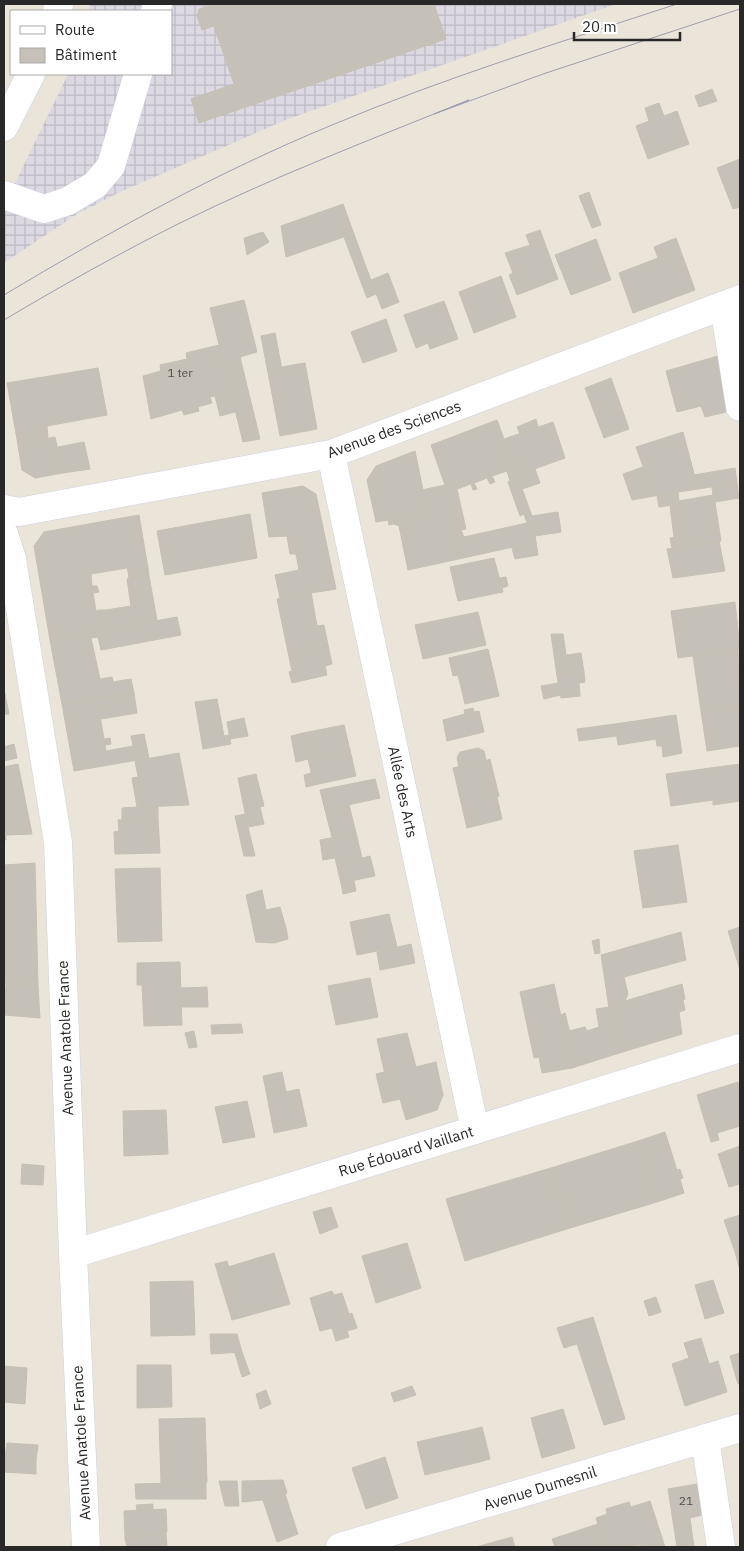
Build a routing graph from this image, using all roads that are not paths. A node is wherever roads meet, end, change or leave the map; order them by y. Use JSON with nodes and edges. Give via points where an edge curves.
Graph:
{"nodes":[{"id":1,"x":30,"y":75,"type":"edge"},
{"id":2,"x":138,"y":75,"type":"edge"},
{"id":3,"x":4,"y":127,"type":"edge"},
{"id":4,"x":4,"y":195,"type":"edge"},
{"id":5,"x":732,"y":302,"type":"edge"},
{"id":6,"x":740,"y":407,"type":"edge"},
{"id":7,"x":331,"y":454,"type":"junction"},
{"id":8,"x":4,"y":509,"type":"edge"},
{"id":9,"x":4,"y":534,"type":"edge"},
{"id":10,"x":740,"y":1048,"type":"edge"},
{"id":11,"x":475,"y":1130,"type":"junction"},
{"id":12,"x":73,"y":1254,"type":"junction"},
{"id":13,"x":740,"y":1428,"type":"edge"},
{"id":14,"x":706,"y":1438,"type":"junction"},
{"id":15,"x":86,"y":1547,"type":"edge"},
{"id":16,"x":340,"y":1547,"type":"edge"},
{"id":17,"x":721,"y":1547,"type":"edge"}],
"edges":[{"from":1,"to":3,"type":"street"},
{"from":2,"to":4,"type":"street","via":[[111,166],[95,185],[68,201],[44,209]]},
{"from":5,"to":6,"type":"street"},
{"from":5,"to":7,"type":"street","name":"Avenue des Sciences"},
{"from":7,"to":8,"type":"street","name":"Avenue des Sciences","via":[[19,512]]},
{"from":7,"to":11,"type":"street","name":"Allée des Arts"},
{"from":9,"to":12,"type":"street","name":"Avenue Anatole France","via":[[12,560],[58,842]]},
{"from":10,"to":11,"type":"street","name":"Rue Édouard Vaillant"},
{"from":11,"to":12,"type":"street","name":"Rue Édouard Vaillant"},
{"from":12,"to":15,"type":"street","name":"Avenue Anatole France"},
{"from":13,"to":14,"type":"street","name":"Avenue Dumesnil"},
{"from":14,"to":16,"type":"street","name":"Avenue Dumesnil"},
{"from":14,"to":17,"type":"street"}]}
